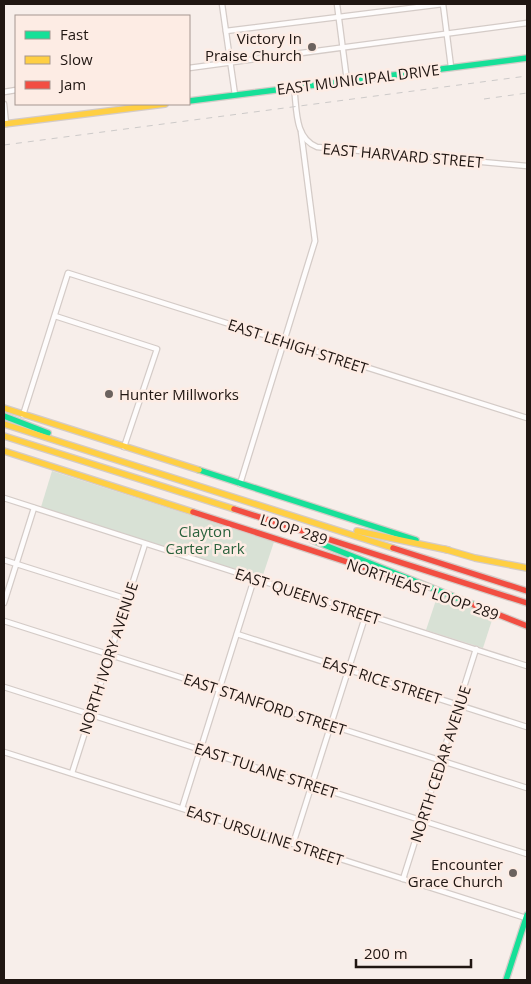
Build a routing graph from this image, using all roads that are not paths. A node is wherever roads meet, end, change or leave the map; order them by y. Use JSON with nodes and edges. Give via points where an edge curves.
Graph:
{"nodes":[{"id":1,"x":222,"y":4,"type":"edge"},
{"id":2,"x":337,"y":4,"type":"edge"},
{"id":3,"x":443,"y":4,"type":"edge"},
{"id":4,"x":338,"y":17,"type":"junction"},
{"id":5,"x":527,"y":23,"type":"edge"},
{"id":6,"x":226,"y":31,"type":"junction"},
{"id":7,"x":447,"y":34,"type":"junction"},
{"id":8,"x":342,"y":48,"type":"junction"},
{"id":9,"x":527,"y":58,"type":"edge"},
{"id":10,"x":230,"y":62,"type":"junction"},
{"id":11,"x":451,"y":67,"type":"junction"},
{"id":12,"x":190,"y":68,"type":"edge"},
{"id":13,"x":347,"y":81,"type":"junction"},
{"id":14,"x":294,"y":87,"type":"junction"},
{"id":15,"x":235,"y":95,"type":"junction"},
{"id":16,"x":190,"y":101,"type":"edge"},
{"id":17,"x":4,"y":104,"type":"edge"},
{"id":18,"x":157,"y":105,"type":"edge"},
{"id":19,"x":5,"y":124,"type":"edge"},
{"id":20,"x":301,"y":132,"type":"junction"},
{"id":21,"x":527,"y":166,"type":"edge"},
{"id":22,"x":55,"y":316,"type":"junction"},
{"id":23,"x":285,"y":342,"type":"junction"},
{"id":24,"x":4,"y":408,"type":"edge"},
{"id":25,"x":23,"y":415,"type":"junction"},
{"id":26,"x":4,"y":416,"type":"edge"},
{"id":27,"x":527,"y":418,"type":"edge"},
{"id":28,"x":4,"y":424,"type":"edge"},
{"id":29,"x":4,"y":436,"type":"edge"},
{"id":30,"x":4,"y":440,"type":"edge"},
{"id":31,"x":124,"y":447,"type":"junction"},
{"id":32,"x":4,"y":452,"type":"edge"},
{"id":33,"x":96,"y":454,"type":"junction"},
{"id":34,"x":97,"y":466,"type":"junction"},
{"id":35,"x":240,"y":484,"type":"junction"},
{"id":36,"x":225,"y":494,"type":"junction"},
{"id":37,"x":4,"y":498,"type":"edge"},
{"id":38,"x":34,"y":508,"type":"junction"},
{"id":39,"x":238,"y":511,"type":"junction"},
{"id":40,"x":145,"y":544,"type":"junction"},
{"id":41,"x":448,"y":550,"type":"junction"},
{"id":42,"x":4,"y":560,"type":"edge"},
{"id":43,"x":16,"y":564,"type":"junction"},
{"id":44,"x":527,"y":568,"type":"edge"},
{"id":45,"x":254,"y":578,"type":"junction"},
{"id":46,"x":527,"y":591,"type":"edge"},
{"id":47,"x":127,"y":599,"type":"junction"},
{"id":48,"x":527,"y":603,"type":"edge"},
{"id":49,"x":4,"y":604,"type":"edge"},
{"id":50,"x":476,"y":606,"type":"junction"},
{"id":51,"x":366,"y":614,"type":"junction"},
{"id":52,"x":4,"y":621,"type":"edge"},
{"id":53,"x":527,"y":626,"type":"edge"},
{"id":54,"x":237,"y":634,"type":"junction"},
{"id":55,"x":476,"y":649,"type":"junction"},
{"id":56,"x":109,"y":655,"type":"junction"},
{"id":57,"x":527,"y":666,"type":"edge"},
{"id":58,"x":348,"y":670,"type":"junction"},
{"id":59,"x":4,"y":687,"type":"edge"},
{"id":60,"x":219,"y":690,"type":"junction"},
{"id":61,"x":459,"y":705,"type":"junction"},
{"id":62,"x":90,"y":714,"type":"junction"},
{"id":63,"x":331,"y":725,"type":"junction"},
{"id":64,"x":527,"y":726,"type":"edge"},
{"id":65,"x":200,"y":749,"type":"junction"},
{"id":66,"x":4,"y":752,"type":"edge"},
{"id":67,"x":441,"y":760,"type":"junction"},
{"id":68,"x":72,"y":773,"type":"junction"},
{"id":69,"x":312,"y":785,"type":"junction"},
{"id":70,"x":527,"y":788,"type":"edge"},
{"id":71,"x":182,"y":808,"type":"junction"},
{"id":72,"x":422,"y":820,"type":"junction"},
{"id":73,"x":293,"y":844,"type":"junction"},
{"id":74,"x":527,"y":854,"type":"edge"},
{"id":75,"x":404,"y":879,"type":"junction"},
{"id":76,"x":527,"y":917,"type":"edge"},
{"id":77,"x":506,"y":980,"type":"edge"}],
"edges":[{"from":1,"to":6,"type":"street"},
{"from":2,"to":4,"type":"street"},
{"from":3,"to":4,"type":"street"},
{"from":3,"to":7,"type":"street"},
{"from":4,"to":6,"type":"street"},
{"from":4,"to":8,"type":"street"},
{"from":5,"to":7,"type":"street"},
{"from":6,"to":10,"type":"street"},
{"from":7,"to":8,"type":"street"},
{"from":7,"to":11,"type":"street"},
{"from":8,"to":10,"type":"street"},
{"from":8,"to":13,"type":"street"},
{"from":9,"to":11,"type":"main road","name":"EAST MUNICIPAL DRIVE"},
{"from":10,"to":12,"type":"street"},
{"from":10,"to":15,"type":"street"},
{"from":11,"to":13,"type":"main road","name":"EAST MUNICIPAL DRIVE"},
{"from":13,"to":14,"type":"main road","name":"EAST MUNICIPAL DRIVE"},
{"from":14,"to":15,"type":"main road","name":"EAST MUNICIPAL DRIVE"},
{"from":14,"to":20,"type":"street"},
{"from":15,"to":16,"type":"main road","name":"EAST MUNICIPAL DRIVE"},
{"from":17,"to":19,"type":"street"},
{"from":18,"to":19,"type":"main road"},
{"from":20,"to":21,"type":"street","name":"EAST HARVARD STREET","via":[[307,142],[323,148]]},
{"from":20,"to":23,"type":"street","via":[[315,241]]},
{"from":22,"to":23,"type":"street","name":"EAST LEHIGH STREET","via":[[68,274]]},
{"from":22,"to":25,"type":"street"},
{"from":22,"to":31,"type":"street","via":[[157,349]]},
{"from":23,"to":27,"type":"street","name":"EAST LEHIGH STREET"},
{"from":23,"to":35,"type":"street"},
{"from":24,"to":25,"type":"main road"},
{"from":25,"to":31,"type":"main road"},
{"from":26,"to":33,"type":"main road"},
{"from":28,"to":33,"type":"main road","name":"LOOP 289"},
{"from":29,"to":34,"type":"main road","name":"LOOP 289"},
{"from":30,"to":34,"type":"main road"},
{"from":31,"to":35,"type":"main road"},
{"from":32,"to":50,"type":"main road","name":"NORTHEAST LOOP 289"},
{"from":33,"to":36,"type":"main road","name":"LOOP 289"},
{"from":34,"to":39,"type":"main road","name":"LOOP 289"},
{"from":35,"to":41,"type":"main road"},
{"from":36,"to":41,"type":"main road","via":[[382,538]]},
{"from":36,"to":46,"type":"main road","name":"LOOP 289"},
{"from":37,"to":38,"type":"street","name":"EAST QUEENS STREET"},
{"from":38,"to":40,"type":"street","name":"EAST QUEENS STREET"},
{"from":38,"to":43,"type":"street"},
{"from":39,"to":48,"type":"main road","name":"LOOP 289"},
{"from":39,"to":50,"type":"main road"},
{"from":40,"to":45,"type":"street","name":"EAST QUEENS STREET"},
{"from":40,"to":47,"type":"street","name":"NORTH IVORY AVENUE"},
{"from":41,"to":44,"type":"main road"},
{"from":42,"to":43,"type":"street"},
{"from":43,"to":47,"type":"street"},
{"from":43,"to":49,"type":"street"},
{"from":45,"to":51,"type":"street","name":"EAST QUEENS STREET"},
{"from":45,"to":54,"type":"street"},
{"from":47,"to":56,"type":"street","name":"NORTH IVORY AVENUE"},
{"from":50,"to":53,"type":"main road","name":"NORTHEAST LOOP 289"},
{"from":51,"to":55,"type":"street","name":"EAST QUEENS STREET"},
{"from":51,"to":58,"type":"street"},
{"from":52,"to":56,"type":"street","name":"EAST STANFORD STREET"},
{"from":54,"to":58,"type":"street","name":"EAST RICE STREET"},
{"from":54,"to":60,"type":"street"},
{"from":55,"to":57,"type":"street","name":"EAST QUEENS STREET"},
{"from":55,"to":61,"type":"street","name":"NORTH CEDAR AVENUE"},
{"from":56,"to":60,"type":"street","name":"EAST STANFORD STREET"},
{"from":56,"to":62,"type":"street","name":"NORTH IVORY AVENUE"},
{"from":58,"to":61,"type":"street","name":"EAST RICE STREET"},
{"from":58,"to":63,"type":"street"},
{"from":59,"to":62,"type":"street","name":"EAST TULANE STREET"},
{"from":60,"to":63,"type":"street","name":"EAST STANFORD STREET"},
{"from":60,"to":65,"type":"street"},
{"from":61,"to":64,"type":"street","name":"EAST RICE STREET"},
{"from":61,"to":67,"type":"street","name":"NORTH CEDAR AVENUE"},
{"from":62,"to":65,"type":"street","name":"EAST TULANE STREET"},
{"from":62,"to":68,"type":"street","name":"NORTH IVORY AVENUE"},
{"from":63,"to":67,"type":"street","name":"EAST STANFORD STREET"},
{"from":63,"to":69,"type":"street"},
{"from":65,"to":69,"type":"street","name":"EAST TULANE STREET"},
{"from":65,"to":71,"type":"street"},
{"from":66,"to":68,"type":"street","name":"EAST URSULINE STREET"},
{"from":67,"to":70,"type":"street","name":"EAST STANFORD STREET"},
{"from":67,"to":72,"type":"street","name":"NORTH CEDAR AVENUE"},
{"from":68,"to":71,"type":"street","name":"EAST URSULINE STREET"},
{"from":69,"to":72,"type":"street","name":"EAST TULANE STREET"},
{"from":69,"to":73,"type":"street"},
{"from":71,"to":73,"type":"street","name":"EAST URSULINE STREET"},
{"from":72,"to":74,"type":"street","name":"EAST TULANE STREET"},
{"from":72,"to":75,"type":"street","name":"NORTH CEDAR AVENUE"},
{"from":73,"to":75,"type":"street","name":"EAST URSULINE STREET"},
{"from":75,"to":76,"type":"street","name":"EAST URSULINE STREET"},
{"from":76,"to":77,"type":"main road"}]}
